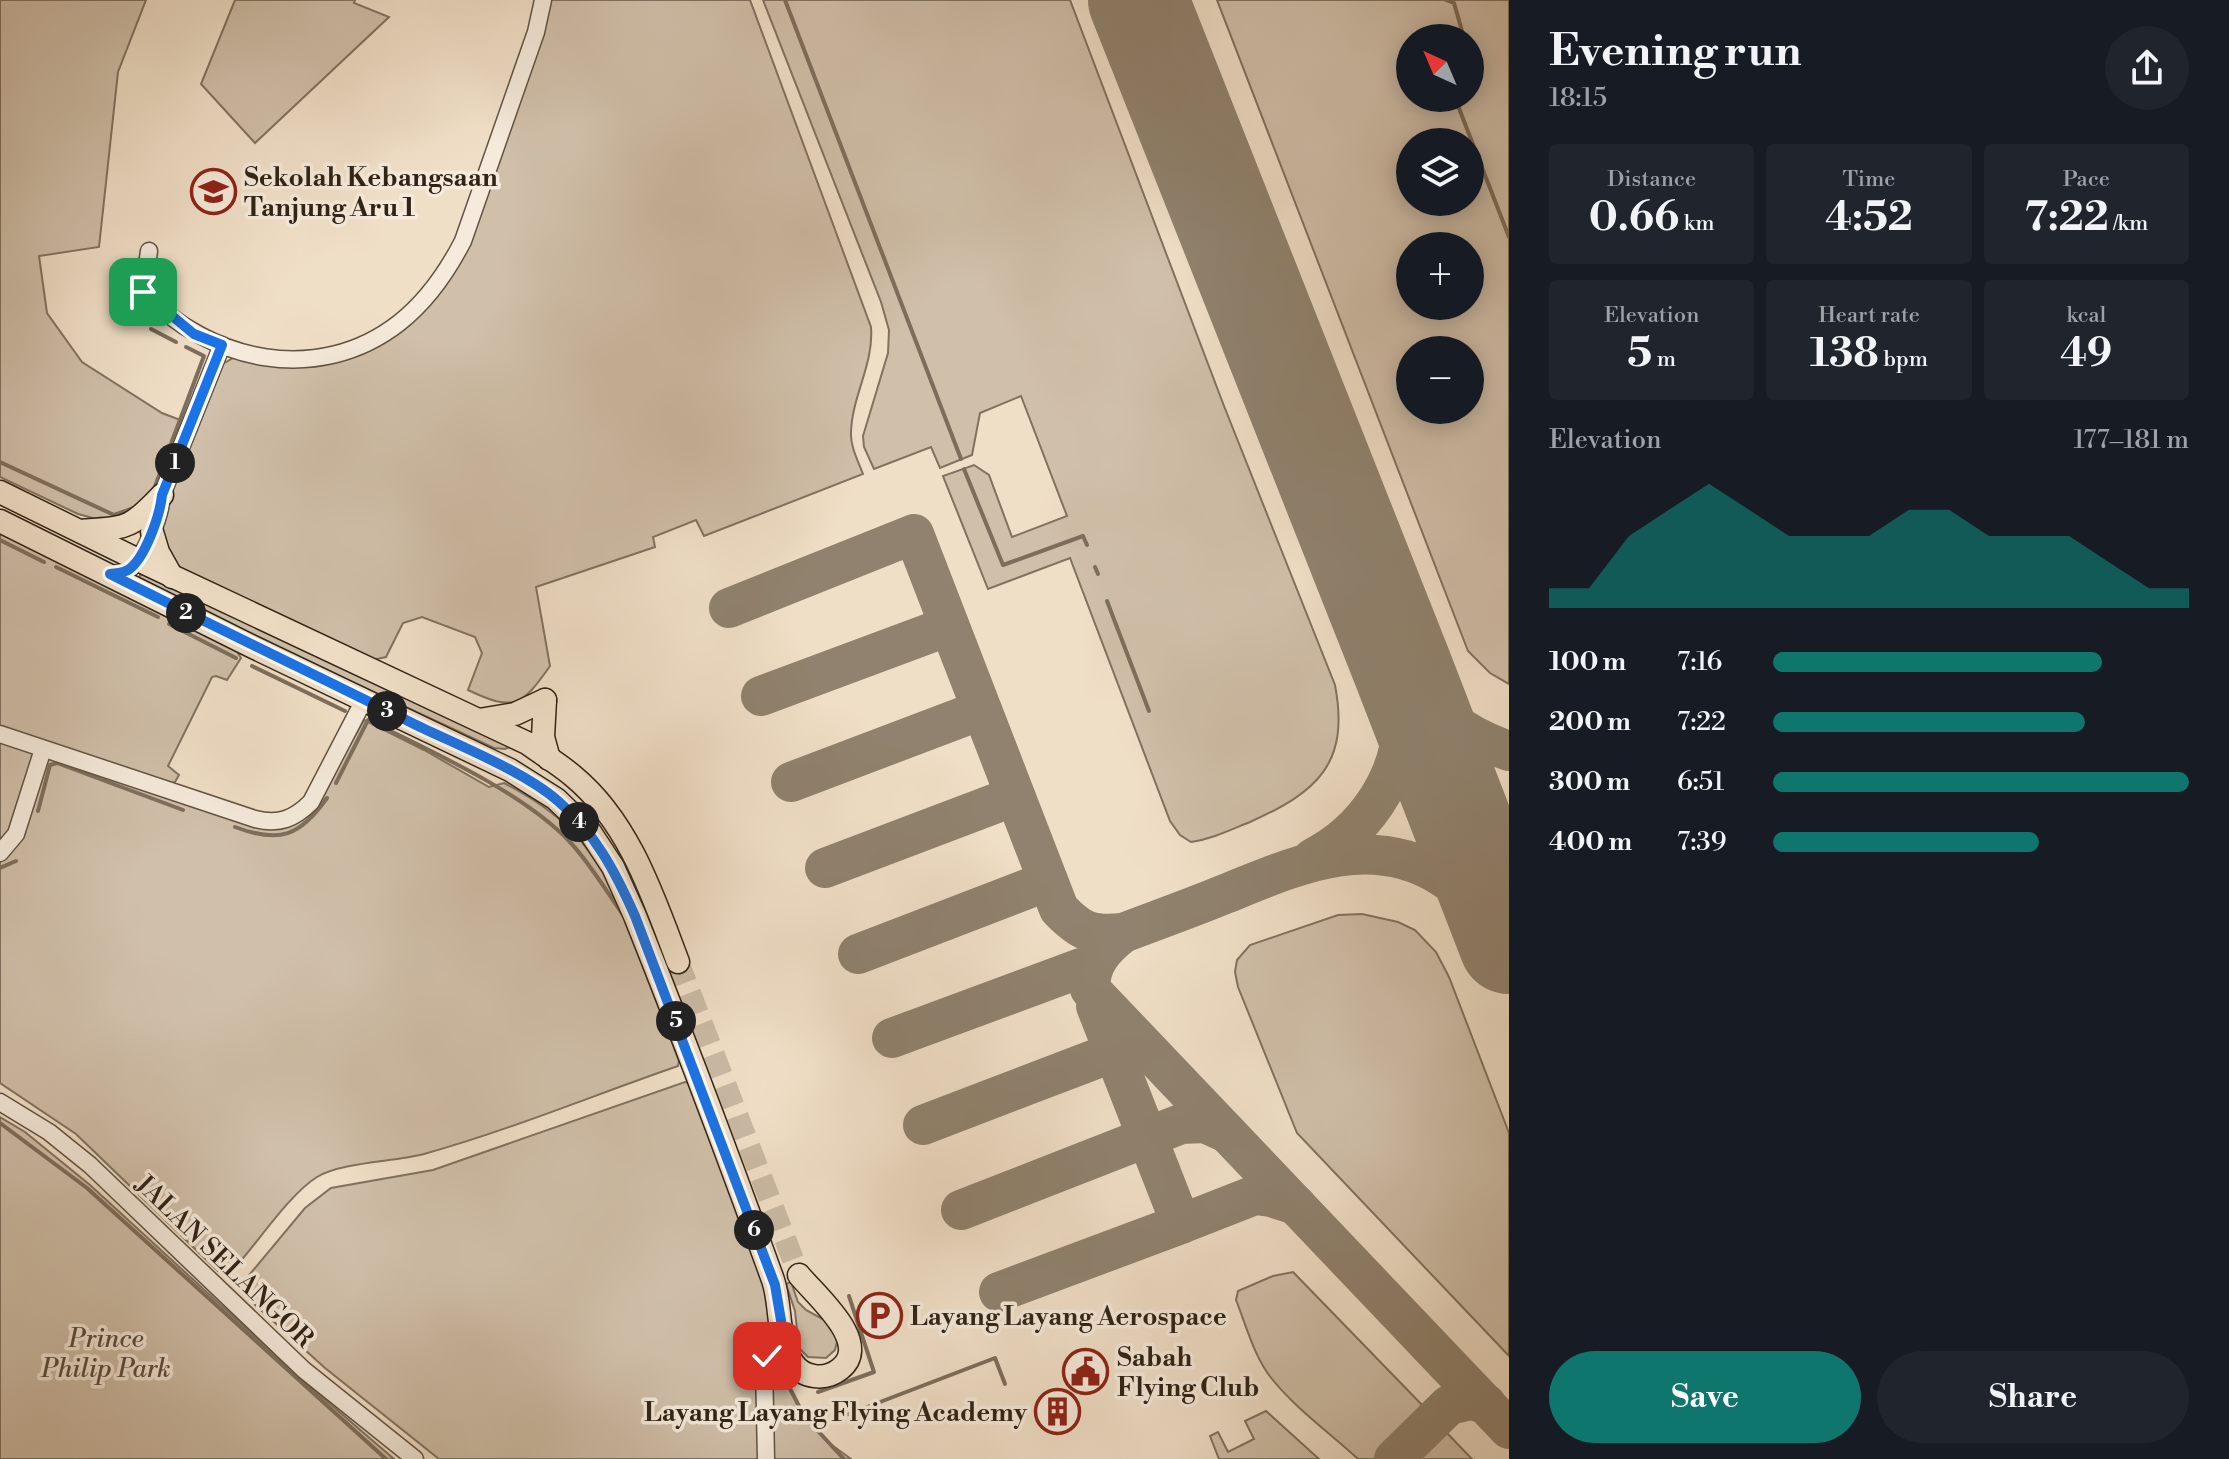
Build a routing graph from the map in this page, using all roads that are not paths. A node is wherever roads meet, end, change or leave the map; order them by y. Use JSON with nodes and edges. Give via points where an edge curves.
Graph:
{"nodes":[{"id":1,"x":543,"y":0,"type":"edge"},
{"id":2,"x":149,"y":251,"type":"dead end"},
{"id":3,"x":222,"y":345,"type":"junction"},
{"id":4,"x":0,"y":492,"type":"edge"},
{"id":5,"x":162,"y":495,"type":"junction"},
{"id":6,"x":0,"y":521,"type":"edge"},
{"id":7,"x":78,"y":531,"type":"junction"},
{"id":8,"x":152,"y":532,"type":"junction"},
{"id":9,"x":138,"y":560,"type":"junction"},
{"id":10,"x":110,"y":574,"type":"junction"},
{"id":11,"x":172,"y":577,"type":"junction"},
{"id":12,"x":364,"y":700,"type":"junction"},
{"id":13,"x":479,"y":720,"type":"junction"},
{"id":14,"x":0,"y":734,"type":"edge"},
{"id":15,"x":43,"y":749,"type":"junction"},
{"id":16,"x":549,"y":759,"type":"junction"},
{"id":17,"x":0,"y":853,"type":"edge"},
{"id":18,"x":678,"y":962,"type":"tunnel mouth"},
{"id":19,"x":0,"y":1102,"type":"edge"},
{"id":20,"x":799,"y":1275,"type":"tunnel mouth"},
{"id":21,"x":784,"y":1338,"type":"junction"},
{"id":22,"x":415,"y":1459,"type":"edge"},
{"id":23,"x":766,"y":1459,"type":"edge"}],
"edges":[{"from":1,"to":3,"type":"street","via":[[463,241],[425,298],[398,324],[366,342],[312,360],[273,360]]},
{"from":2,"to":3,"type":"street","via":[[143,292],[194,334]]},
{"from":3,"to":5,"type":"street"},
{"from":4,"to":7,"type":"main road"},
{"from":5,"to":7,"type":"main road","via":[[127,527]]},
{"from":5,"to":8,"type":"street"},
{"from":6,"to":10,"type":"main road"},
{"from":7,"to":9,"type":"main road"},
{"from":8,"to":9,"type":"street"},
{"from":8,"to":11,"type":"main road"},
{"from":9,"to":10,"type":"street","via":[[127,571]]},
{"from":9,"to":11,"type":"main road"},
{"from":10,"to":12,"type":"main road"},
{"from":11,"to":13,"type":"main road"},
{"from":12,"to":15,"type":"street","via":[[311,802],[278,822]]},
{"from":12,"to":21,"type":"main road","via":[[510,770],[556,799],[590,832],[613,867],[657,971],[775,1285]]},
{"from":13,"to":16,"type":"main road"},
{"from":13,"to":16,"type":"main road","via":[[515,714],[545,700],[543,737]]},
{"from":14,"to":15,"type":"street"},
{"from":15,"to":17,"type":"street","via":[[16,834]]},
{"from":16,"to":18,"type":"main road","via":[[610,815],[635,856]]},
{"from":19,"to":22,"type":"street","name":"JALAN SELANGOR","via":[[90,1165],[304,1370]]},
{"from":20,"to":21,"type":"main road","via":[[846,1329],[850,1355],[841,1369],[824,1377],[807,1375],[794,1365]]},
{"from":21,"to":23,"type":"street","via":[[764,1364]]}]}
